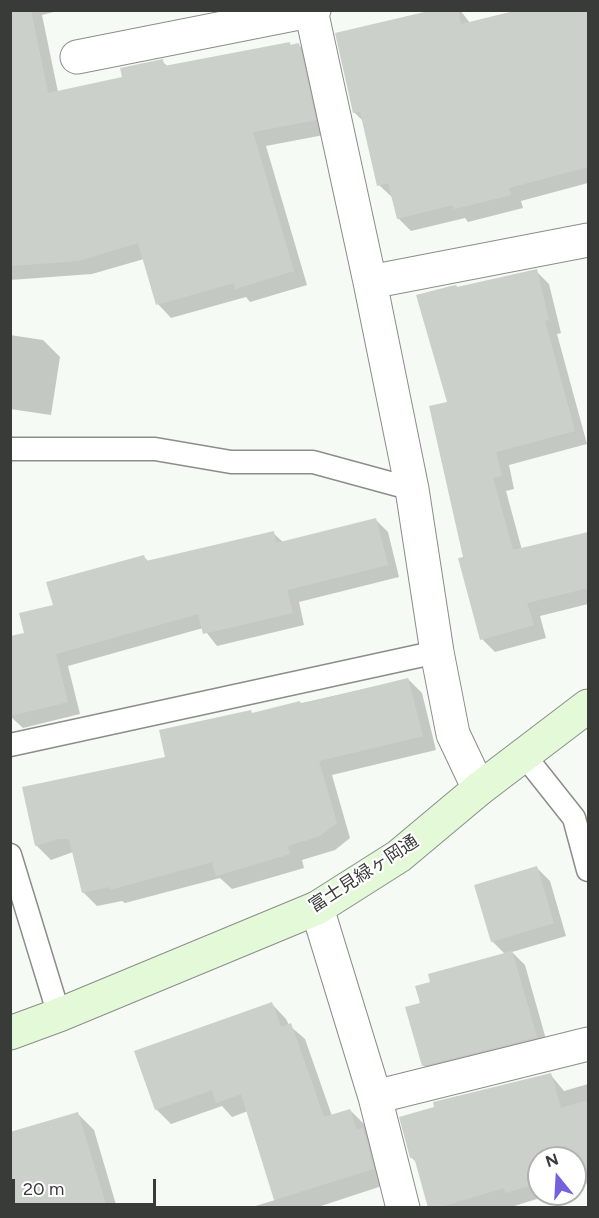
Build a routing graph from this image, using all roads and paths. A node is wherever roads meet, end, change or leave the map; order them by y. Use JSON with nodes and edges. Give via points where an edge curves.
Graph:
{"nodes":[{"id":1,"x":312,"y":11,"type":"edge"},
{"id":2,"x":77,"y":57,"type":"dead end"},
{"id":3,"x":588,"y":240,"type":"edge"},
{"id":4,"x":370,"y":282,"type":"junction"},
{"id":5,"x":10,"y":449,"type":"edge"},
{"id":6,"x":412,"y":489,"type":"junction"},
{"id":7,"x":437,"y":652,"type":"junction"},
{"id":8,"x":588,"y":706,"type":"edge"},
{"id":9,"x":10,"y":745,"type":"edge"},
{"id":10,"x":524,"y":755,"type":"junction"},
{"id":11,"x":479,"y":789,"type":"junction"},
{"id":12,"x":10,"y":855,"type":"edge"},
{"id":13,"x":588,"y":870,"type":"edge"},
{"id":14,"x":317,"y":908,"type":"junction"},
{"id":15,"x":59,"y":1015,"type":"junction"},
{"id":16,"x":10,"y":1033,"type":"edge"},
{"id":17,"x":588,"y":1044,"type":"edge"},
{"id":18,"x":375,"y":1097,"type":"junction"},
{"id":19,"x":403,"y":1208,"type":"edge"}],
"edges":[{"from":1,"to":2,"type":"street"},
{"from":1,"to":4,"type":"street"},
{"from":3,"to":4,"type":"street"},
{"from":4,"to":6,"type":"street"},
{"from":5,"to":6,"type":"lane","via":[[155,449],[231,462],[313,462]]},
{"from":6,"to":7,"type":"street"},
{"from":7,"to":9,"type":"lane"},
{"from":7,"to":11,"type":"street","via":[[453,734]]},
{"from":8,"to":10,"type":"street","name":"富士見緑ヶ岡通"},
{"from":10,"to":11,"type":"street","name":"富士見緑ヶ岡通"},
{"from":10,"to":13,"type":"lane","via":[[574,818]]},
{"from":11,"to":14,"type":"street","name":"富士見緑ヶ岡通","via":[[399,856]]},
{"from":12,"to":15,"type":"lane"},
{"from":14,"to":15,"type":"street","name":"富士見緑ヶ岡通"},
{"from":14,"to":18,"type":"street"},
{"from":15,"to":16,"type":"street","name":"富士見緑ヶ岡通"},
{"from":17,"to":18,"type":"street"},
{"from":18,"to":19,"type":"street"}]}
